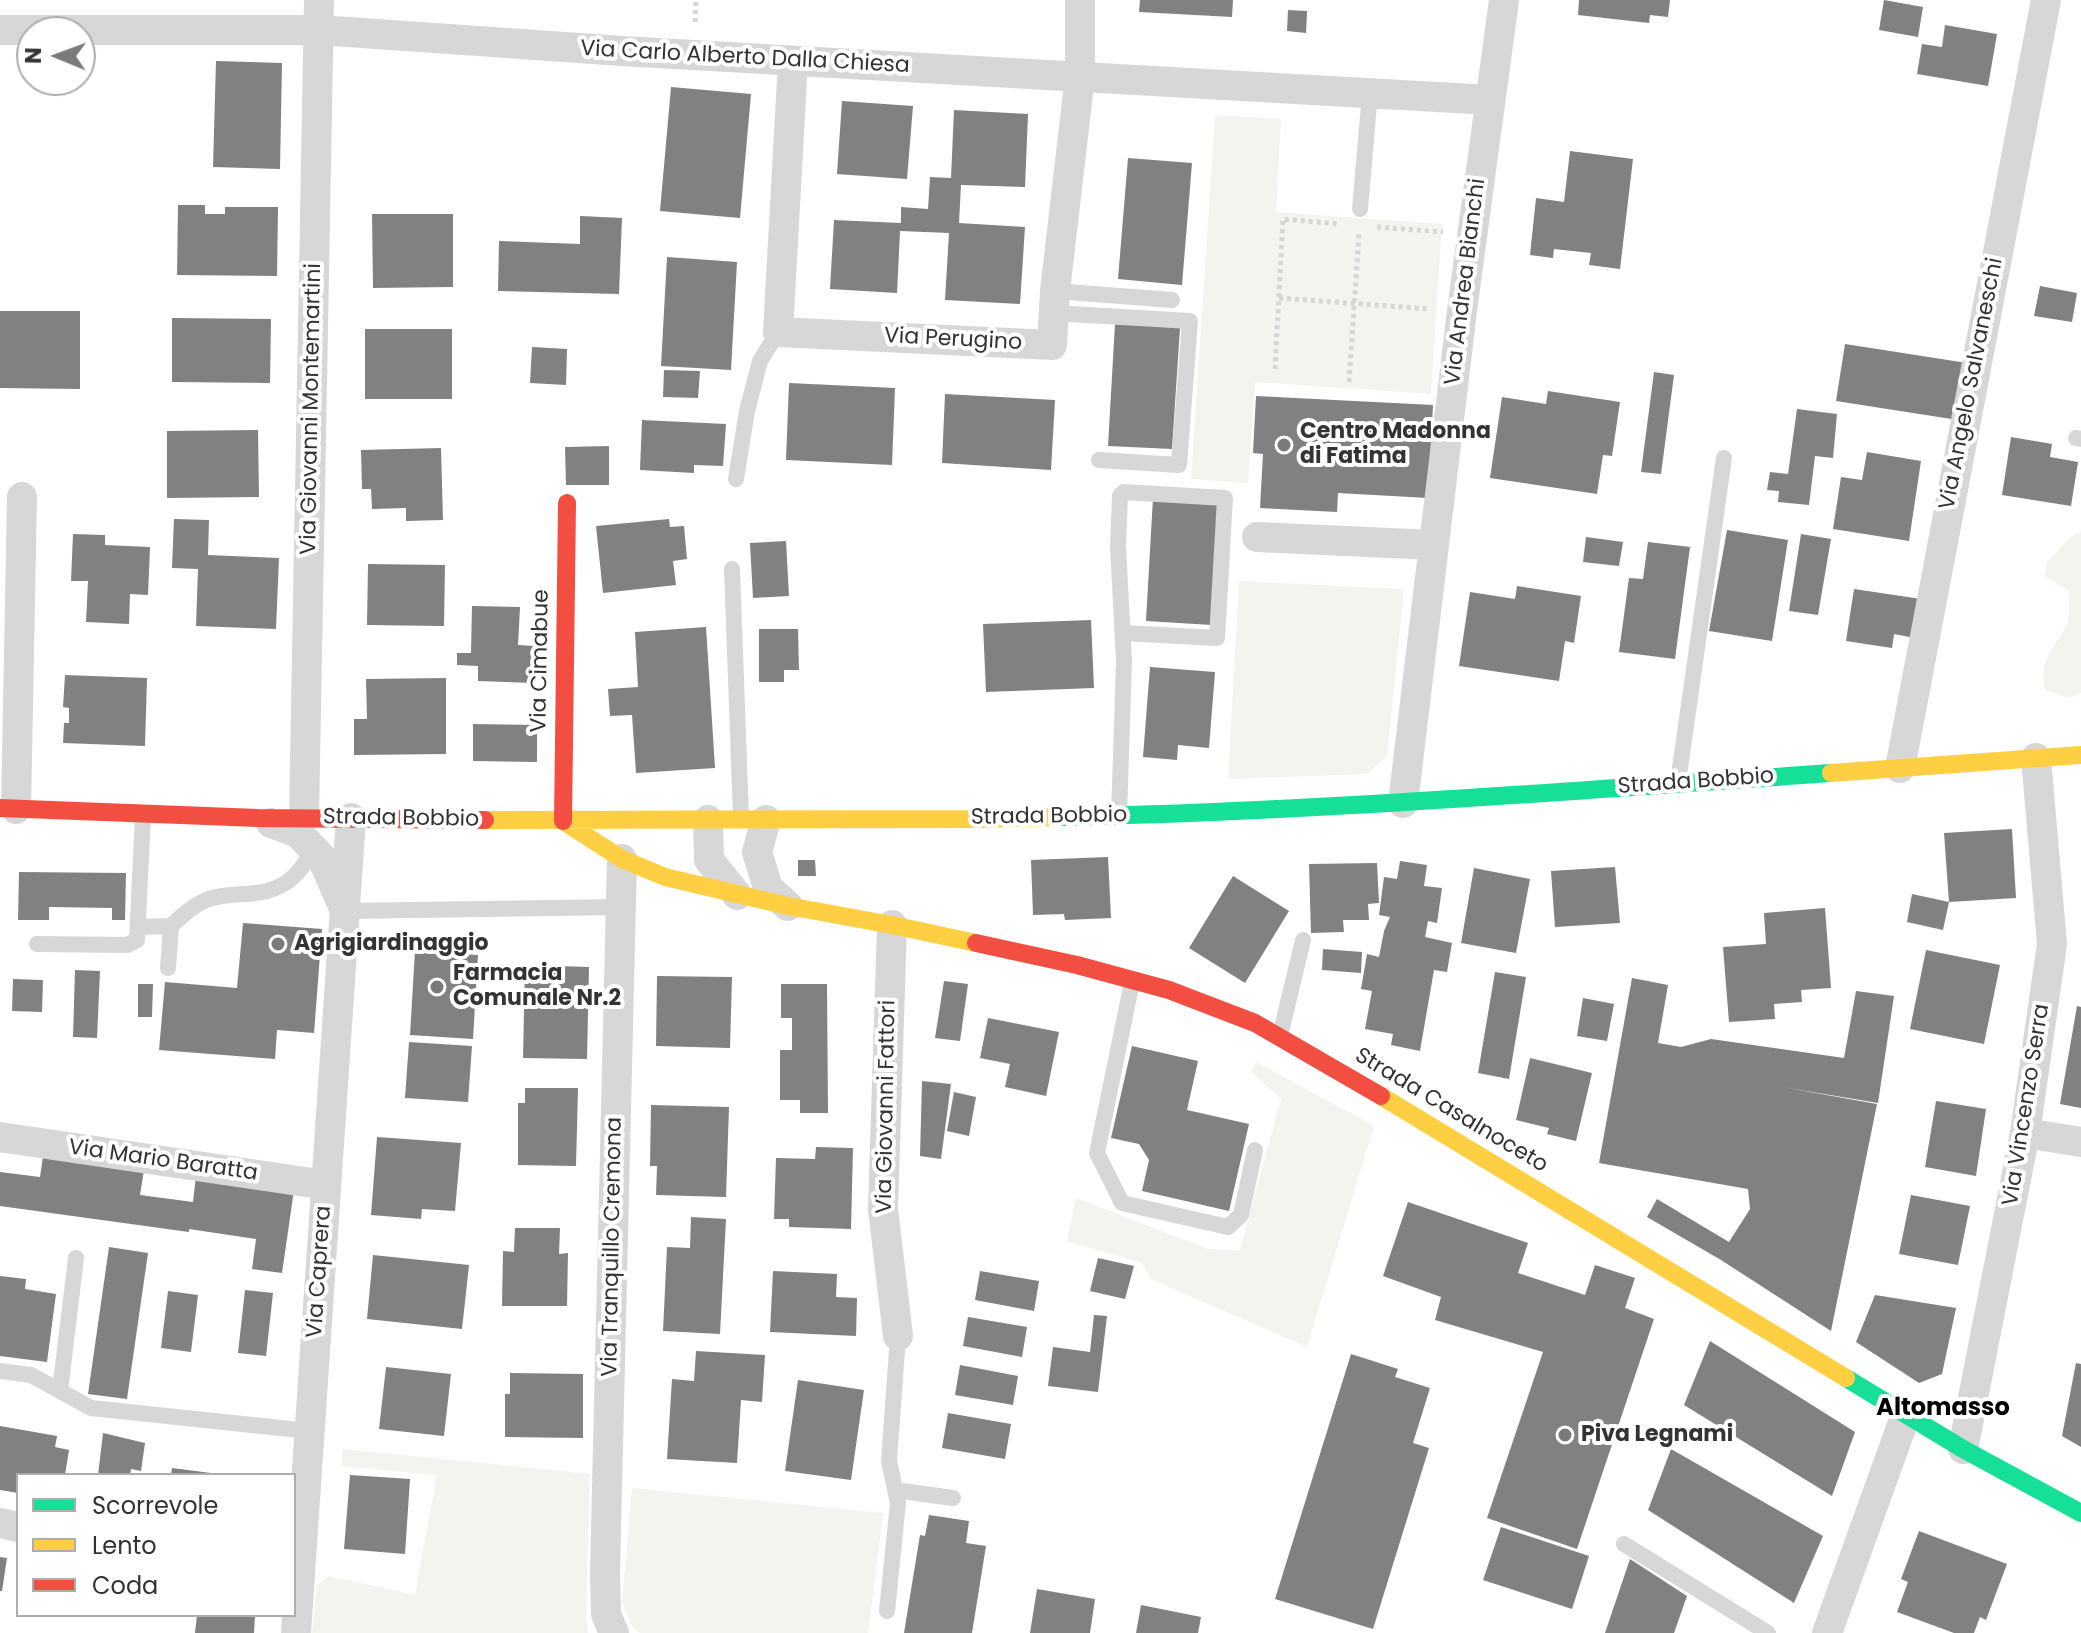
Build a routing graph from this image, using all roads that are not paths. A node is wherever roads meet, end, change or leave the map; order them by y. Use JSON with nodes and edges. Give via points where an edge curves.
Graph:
{"nodes":[{"id":1,"x":1080,"y":0,"type":"edge"},
{"id":2,"x":1504,"y":0,"type":"edge"},
{"id":3,"x":2046,"y":0,"type":"edge"},
{"id":4,"x":319,"y":15,"type":"edge"},
{"id":5,"x":0,"y":30,"type":"edge"},
{"id":6,"x":793,"y":61,"type":"junction"},
{"id":7,"x":1080,"y":76,"type":"junction"},
{"id":8,"x":1370,"y":93,"type":"junction"},
{"id":9,"x":1490,"y":100,"type":"junction"},
{"id":10,"x":1360,"y":217,"type":"road end"},
{"id":11,"x":1172,"y":300,"type":"dead end"},
{"id":12,"x":1054,"y":302,"type":"junction"},
{"id":13,"x":778,"y":332,"type":"junction"},
{"id":14,"x":1724,"y":458,"type":"dead end"},
{"id":15,"x":1099,"y":460,"type":"dead end"},
{"id":16,"x":736,"y":479,"type":"dead end"},
{"id":17,"x":22,"y":497,"type":"dead end"},
{"id":18,"x":567,"y":503,"type":"dead end"},
{"id":19,"x":1257,"y":537,"type":"dead end"},
{"id":20,"x":1434,"y":545,"type":"junction"},
{"id":21,"x":732,"y":569,"type":"dead end"},
{"id":22,"x":1123,"y":633,"type":"junction"},
{"id":23,"x":2081,"y":755,"type":"edge"},
{"id":24,"x":2036,"y":758,"type":"junction"},
{"id":25,"x":1900,"y":768,"type":"junction"},
{"id":26,"x":1678,"y":783,"type":"junction"},
{"id":27,"x":1403,"y":803,"type":"junction"},
{"id":28,"x":8,"y":808,"type":"edge"},
{"id":29,"x":143,"y":814,"type":"junction"},
{"id":30,"x":1119,"y":816,"type":"junction"},
{"id":31,"x":258,"y":818,"type":"junction"},
{"id":32,"x":304,"y":818,"type":"junction"},
{"id":33,"x":351,"y":818,"type":"junction"},
{"id":34,"x":708,"y":820,"type":"junction"},
{"id":35,"x":753,"y":820,"type":"junction"},
{"id":36,"x":563,"y":821,"type":"junction"},
{"id":37,"x":314,"y":849,"type":"junction"},
{"id":38,"x":622,"y":859,"type":"junction"},
{"id":39,"x":737,"y":895,"type":"junction"},
{"id":40,"x":788,"y":906,"type":"junction"},
{"id":41,"x":621,"y":907,"type":"junction"},
{"id":42,"x":345,"y":911,"type":"junction"},
{"id":43,"x":892,"y":925,"type":"junction"},
{"id":44,"x":171,"y":926,"type":"junction"},
{"id":45,"x":138,"y":927,"type":"junction"},
{"id":46,"x":1303,"y":940,"type":"dead end"},
{"id":47,"x":37,"y":944,"type":"dead end"},
{"id":48,"x":168,"y":968,"type":"dead end"},
{"id":49,"x":1133,"y":980,"type":"junction"},
{"id":50,"x":1280,"y":1038,"type":"junction"},
{"id":51,"x":2025,"y":1133,"type":"junction"},
{"id":52,"x":0,"y":1137,"type":"edge"},
{"id":53,"x":2081,"y":1142,"type":"edge"},
{"id":54,"x":1255,"y":1150,"type":"dead end"},
{"id":55,"x":326,"y":1185,"type":"junction"},
{"id":56,"x":76,"y":1258,"type":"dead end"},
{"id":57,"x":898,"y":1336,"type":"joint"},
{"id":58,"x":0,"y":1371,"type":"edge"},
{"id":59,"x":60,"y":1391,"type":"junction"},
{"id":60,"x":1906,"y":1414,"type":"junction"},
{"id":61,"x":309,"y":1431,"type":"junction"},
{"id":62,"x":1963,"y":1449,"type":"junction"},
{"id":63,"x":895,"y":1490,"type":"junction"},
{"id":64,"x":953,"y":1498,"type":"dead end"},
{"id":65,"x":2081,"y":1513,"type":"edge"},
{"id":66,"x":1624,"y":1544,"type":"dead end"},
{"id":67,"x":297,"y":1580,"type":"edge"},
{"id":68,"x":887,"y":1611,"type":"dead end"},
{"id":69,"x":296,"y":1633,"type":"edge"},
{"id":70,"x":614,"y":1633,"type":"edge"},
{"id":71,"x":1768,"y":1633,"type":"edge"},
{"id":72,"x":1827,"y":1633,"type":"edge"}],
"edges":[{"from":1,"to":7,"type":"street","name":"Via Perugino"},
{"from":2,"to":9,"type":"street","name":"Via Andrea Bianchi"},
{"from":3,"to":25,"type":"street","name":"Via Angelo Salvaneschi"},
{"from":4,"to":5,"type":"street","name":"Via Carlo Alberto Dalla Chiesa"},
{"from":4,"to":6,"type":"street","name":"Via Carlo Alberto Dalla Chiesa"},
{"from":4,"to":32,"type":"street","name":"Via Giovanni Montemartini"},
{"from":6,"to":7,"type":"street","name":"Via Carlo Alberto Dalla Chiesa"},
{"from":6,"to":13,"type":"street"},
{"from":7,"to":8,"type":"street","name":"Via Carlo Alberto Dalla Chiesa"},
{"from":7,"to":12,"type":"street","name":"Via Perugino"},
{"from":8,"to":9,"type":"street","name":"Via Carlo Alberto Dalla Chiesa"},
{"from":8,"to":10,"type":"lane"},
{"from":9,"to":20,"type":"street","name":"Via Andrea Bianchi"},
{"from":11,"to":12,"type":"lane"},
{"from":12,"to":13,"type":"street","name":"Via Perugino","via":[[1052,345]]},
{"from":12,"to":15,"type":"lane","via":[[1190,321],[1179,465]]},
{"from":13,"to":16,"type":"lane","via":[[760,361]]},
{"from":14,"to":26,"type":"lane"},
{"from":17,"to":28,"type":"street","name":"Strada Bobbio"},
{"from":18,"to":36,"type":"main road","name":"Via Cimabue"},
{"from":19,"to":20,"type":"street"},
{"from":20,"to":27,"type":"street","name":"Via Andrea Bianchi"},
{"from":21,"to":35,"type":"lane"},
{"from":22,"to":22,"type":"lane","via":[[1217,638],[1225,498],[1124,492],[1120,496]]},
{"from":22,"to":30,"type":"lane"},
{"from":23,"to":24,"type":"main road","name":"Strada Bobbio"},
{"from":24,"to":25,"type":"main road","name":"Strada Bobbio"},
{"from":24,"to":51,"type":"street","name":"Via Vincenzo Serra","via":[[2052,944]]},
{"from":25,"to":26,"type":"main road","name":"Strada Bobbio"},
{"from":26,"to":27,"type":"main road","name":"Strada Bobbio"},
{"from":27,"to":30,"type":"main road","name":"Strada Bobbio"},
{"from":28,"to":29,"type":"main road","name":"Strada Bobbio"},
{"from":29,"to":31,"type":"main road","name":"Strada Bobbio"},
{"from":29,"to":45,"type":"lane"},
{"from":30,"to":35,"type":"main road","name":"Strada Bobbio"},
{"from":31,"to":32,"type":"main road","name":"Strada Bobbio"},
{"from":31,"to":37,"type":"street","name":"Via Caprera","via":[[298,833]]},
{"from":32,"to":33,"type":"main road","name":"Strada Bobbio"},
{"from":33,"to":36,"type":"main road","name":"Strada Bobbio"},
{"from":33,"to":42,"type":"street","name":"Via Caprera"},
{"from":34,"to":35,"type":"main road","name":"Strada Bobbio"},
{"from":34,"to":36,"type":"main road","name":"Strada Bobbio"},
{"from":34,"to":39,"type":"street","via":[[709,860]]},
{"from":35,"to":40,"type":"street","via":[[768,888]]},
{"from":36,"to":38,"type":"main road","name":"Strada Casalnoceto"},
{"from":37,"to":42,"type":"street","name":"Via Caprera"},
{"from":37,"to":44,"type":"lane","via":[[281,886],[209,899]]},
{"from":38,"to":39,"type":"main road","name":"Strada Casalnoceto","via":[[665,877]]},
{"from":38,"to":41,"type":"street","name":"Via Tranquillo Cremona"},
{"from":39,"to":40,"type":"main road","name":"Strada Casalnoceto"},
{"from":40,"to":43,"type":"main road","name":"Strada Casalnoceto"},
{"from":41,"to":42,"type":"lane"},
{"from":41,"to":70,"type":"street","name":"Via Tranquillo Cremona","via":[[605,1572],[606,1614]]},
{"from":42,"to":55,"type":"street","name":"Via Caprera"},
{"from":43,"to":49,"type":"main road","name":"Strada Casalnoceto"},
{"from":43,"to":57,"type":"street","name":"Via Giovanni Fattori","via":[[883,1209]]},
{"from":44,"to":45,"type":"lane"},
{"from":44,"to":48,"type":"lane"},
{"from":45,"to":47,"type":"lane","via":[[137,940],[127,945]]},
{"from":46,"to":50,"type":"lane"},
{"from":49,"to":50,"type":"main road","name":"Strada Casalnoceto","via":[[1255,1023]]},
{"from":49,"to":54,"type":"lane","via":[[1097,1153],[1122,1203],[1228,1227],[1241,1215]]},
{"from":50,"to":60,"type":"main road","name":"Strada Casalnoceto","via":[[1431,1124]]},
{"from":51,"to":53,"type":"street"},
{"from":51,"to":62,"type":"street","name":"Via Vincenzo Serra"},
{"from":52,"to":55,"type":"street","name":"Via Mario Baratta"},
{"from":55,"to":61,"type":"street","name":"Via Caprera"},
{"from":56,"to":59,"type":"lane"},
{"from":57,"to":63,"type":"lane","via":[[889,1461]]},
{"from":58,"to":59,"type":"lane","via":[[31,1375]]},
{"from":59,"to":61,"type":"lane","via":[[91,1408]]},
{"from":60,"to":62,"type":"main road","name":"Strada Casalnoceto"},
{"from":60,"to":72,"type":"street"},
{"from":61,"to":67,"type":"street","name":"Via Caprera"},
{"from":62,"to":65,"type":"main road","name":"Strada Casalnoceto"},
{"from":63,"to":64,"type":"lane"},
{"from":63,"to":68,"type":"lane"},
{"from":66,"to":71,"type":"lane"},
{"from":67,"to":69,"type":"street","name":"Via Caprera"}]}
